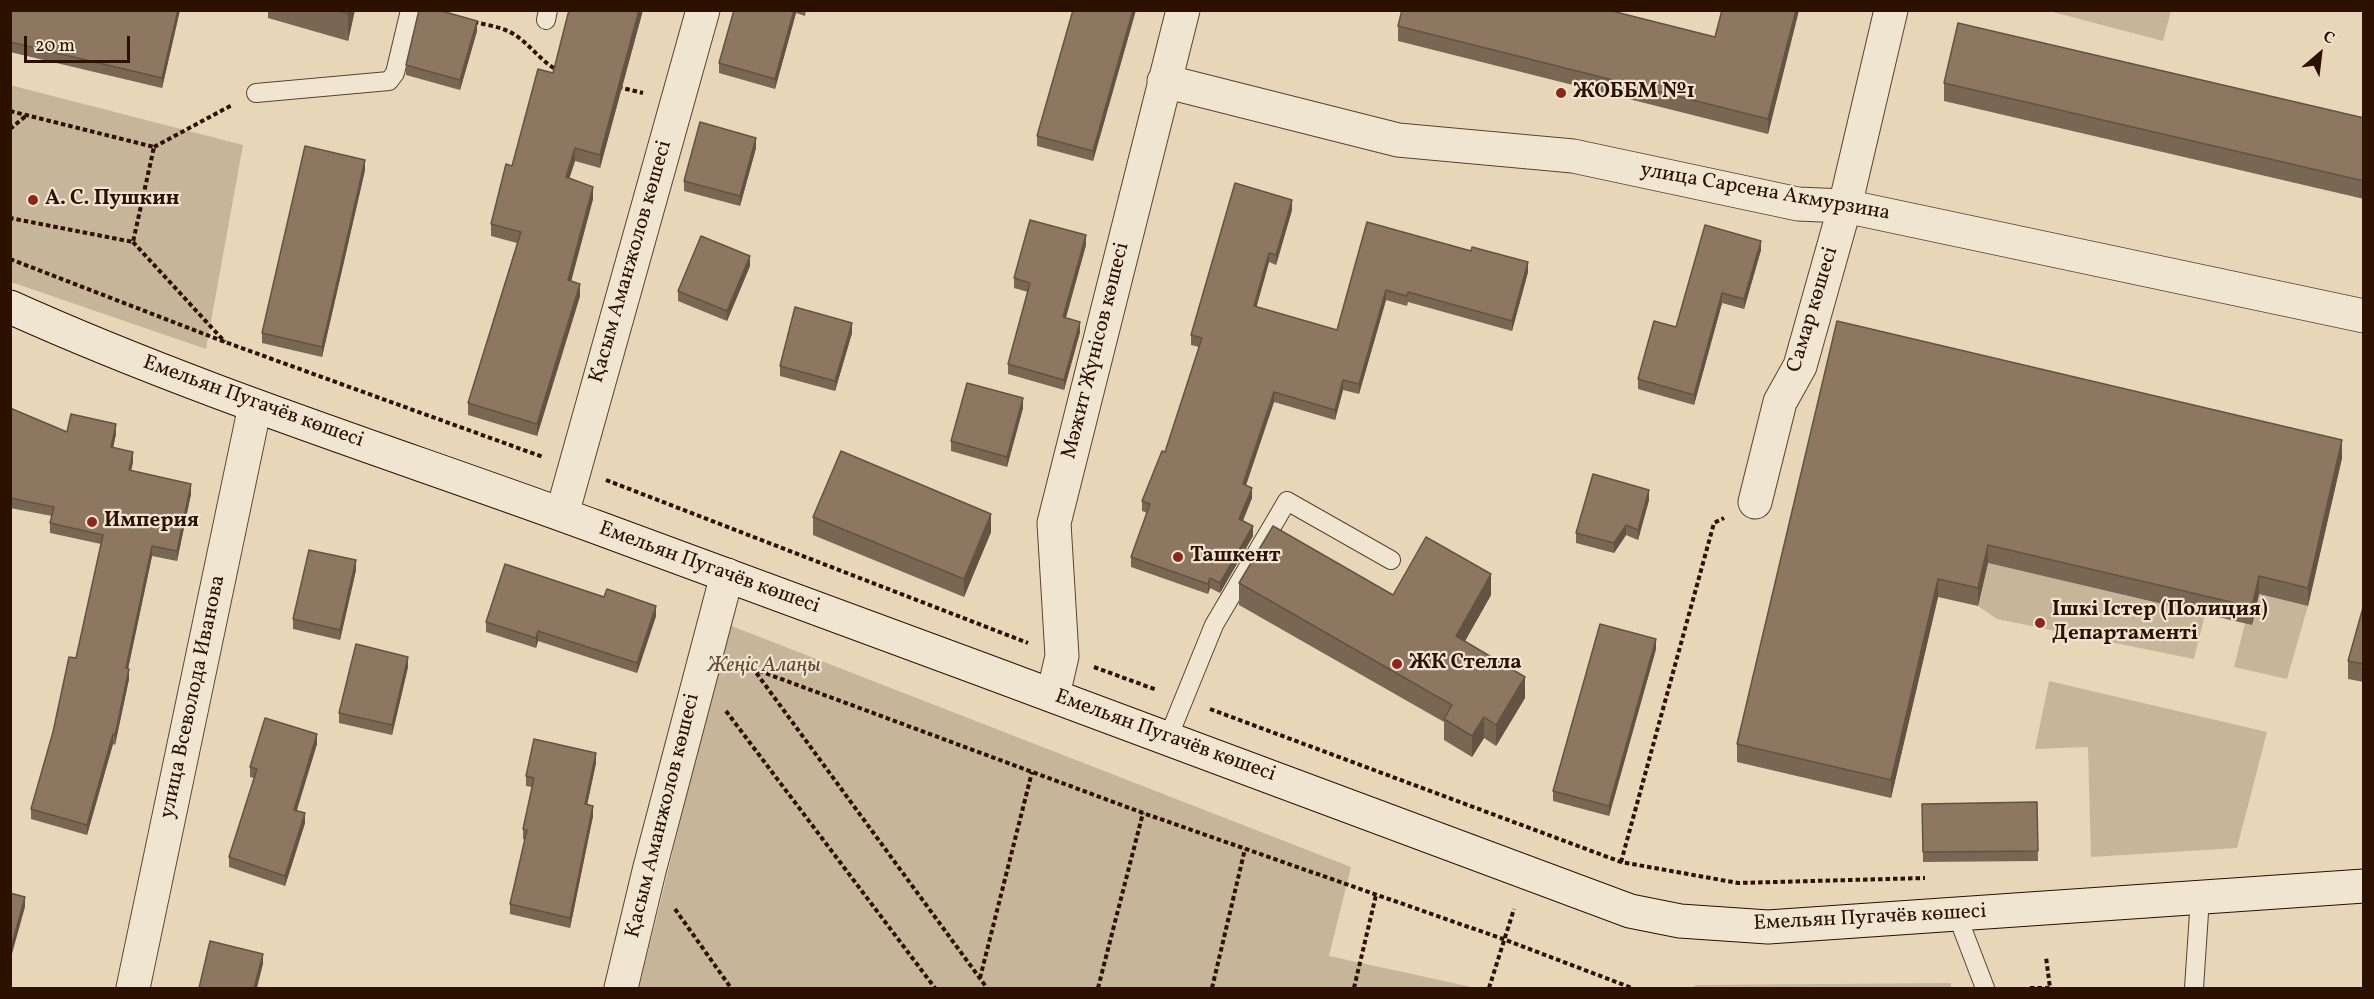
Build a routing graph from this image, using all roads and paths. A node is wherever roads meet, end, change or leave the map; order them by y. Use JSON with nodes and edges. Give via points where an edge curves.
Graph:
{"nodes":[{"id":1,"x":410,"y":10,"type":"edge"},
{"id":2,"x":703,"y":10,"type":"edge"},
{"id":3,"x":1183,"y":10,"type":"edge"},
{"id":4,"x":1892,"y":10,"type":"edge"},
{"id":5,"x":472,"y":21,"type":"edge"},
{"id":6,"x":563,"y":73,"type":"edge"},
{"id":7,"x":1164,"y":81,"type":"junction"},
{"id":8,"x":609,"y":85,"type":"edge"},
{"id":9,"x":256,"y":93,"type":"joint"},
{"id":10,"x":677,"y":102,"type":"junction"},
{"id":11,"x":10,"y":111,"type":"edge"},
{"id":12,"x":27,"y":115,"type":"junction"},
{"id":13,"x":10,"y":129,"type":"edge"},
{"id":14,"x":154,"y":147,"type":"junction"},
{"id":15,"x":1845,"y":206,"type":"junction"},
{"id":16,"x":10,"y":218,"type":"edge"},
{"id":17,"x":133,"y":242,"type":"junction"},
{"id":18,"x":10,"y":259,"type":"edge"},
{"id":19,"x":10,"y":307,"type":"edge"},
{"id":20,"x":2364,"y":316,"type":"edge"},
{"id":21,"x":225,"y":342,"type":"junction"},
{"id":22,"x":255,"y":406,"type":"junction"},
{"id":23,"x":575,"y":468,"type":"junction"},
{"id":24,"x":1755,"y":502,"type":"joint"},
{"id":25,"x":562,"y":514,"type":"junction"},
{"id":26,"x":1391,"y":560,"type":"dead end"},
{"id":27,"x":727,"y":575,"type":"junction"},
{"id":28,"x":1062,"y":656,"type":"junction"},
{"id":29,"x":703,"y":664,"type":"junction"},
{"id":30,"x":752,"y":667,"type":"junction"},
{"id":31,"x":1053,"y":695,"type":"junction"},
{"id":32,"x":1184,"y":699,"type":"junction"},
{"id":33,"x":1168,"y":738,"type":"junction"},
{"id":34,"x":1032,"y":772,"type":"junction"},
{"id":35,"x":1143,"y":813,"type":"junction"},
{"id":36,"x":1245,"y":849,"type":"junction"},
{"id":37,"x":1621,"y":862,"type":"junction"},
{"id":38,"x":649,"y":872,"type":"junction"},
{"id":39,"x":1935,"y":878,"type":"dead end"},
{"id":40,"x":2364,"y":886,"type":"edge"},
{"id":41,"x":1376,"y":895,"type":"junction"},
{"id":42,"x":2200,"y":898,"type":"junction"},
{"id":43,"x":1514,"y":909,"type":"dead end"},
{"id":44,"x":1958,"y":915,"type":"junction"},
{"id":45,"x":1503,"y":939,"type":"junction"},
{"id":46,"x":2046,"y":957,"type":"dead end"},
{"id":47,"x":980,"y":978,"type":"junction"},
{"id":48,"x":133,"y":988,"type":"edge"},
{"id":49,"x":621,"y":988,"type":"edge"},
{"id":50,"x":731,"y":988,"type":"edge"},
{"id":51,"x":935,"y":988,"type":"edge"},
{"id":52,"x":987,"y":988,"type":"edge"},
{"id":53,"x":1098,"y":988,"type":"edge"},
{"id":54,"x":1212,"y":988,"type":"edge"},
{"id":55,"x":1354,"y":988,"type":"edge"},
{"id":56,"x":1489,"y":988,"type":"edge"},
{"id":57,"x":1632,"y":988,"type":"edge"},
{"id":58,"x":1985,"y":988,"type":"edge"},
{"id":59,"x":2030,"y":988,"type":"edge"},
{"id":60,"x":2194,"y":988,"type":"edge"}],
"edges":[{"from":1,"to":9,"type":"lane","via":[[389,81]]},
{"from":2,"to":10,"type":"street","name":"Қасым Аманжолов көшесі"},
{"from":3,"to":7,"type":"street","name":"Мәжит Жүнісов көшесі"},
{"from":4,"to":15,"type":"street","name":"Самар көшесі"},
{"from":5,"to":6,"type":"path","via":[[515,35]]},
{"from":7,"to":15,"type":"street","name":"улица Сарсена Акмурзина","via":[[1398,140],[1573,156],[1798,204]]},
{"from":7,"to":28,"type":"street","name":"Мәжит Жүнісов көшесі","via":[[1054,523]]},
{"from":8,"to":10,"type":"path"},
{"from":9,"to":14,"type":"path"},
{"from":10,"to":23,"type":"street","name":"Қасым Аманжолов көшесі"},
{"from":11,"to":12,"type":"path"},
{"from":12,"to":13,"type":"path"},
{"from":12,"to":14,"type":"path"},
{"from":14,"to":17,"type":"path"},
{"from":15,"to":20,"type":"street","name":"улица Сарсена Акмурзина"},
{"from":15,"to":24,"type":"street","name":"Самар көшесі","via":[[1800,366],[1780,402]]},
{"from":16,"to":17,"type":"path"},
{"from":17,"to":21,"type":"path"},
{"from":18,"to":21,"type":"path"},
{"from":19,"to":22,"type":"street","name":"Емельян Пугачёв көшесі"},
{"from":21,"to":23,"type":"path"},
{"from":22,"to":25,"type":"street","name":"Емельян Пугачёв көшесі"},
{"from":22,"to":48,"type":"street","name":"улица Всеволода Иванова"},
{"from":23,"to":25,"type":"street","name":"Қасым Аманжолов көшесі"},
{"from":23,"to":28,"type":"path"},
{"from":24,"to":37,"type":"path","via":[[1714,523]]},
{"from":25,"to":27,"type":"street","name":"Емельян Пугачёв көшесі"},
{"from":26,"to":32,"type":"lane","via":[[1287,501],[1214,624]]},
{"from":27,"to":29,"type":"street","name":"Қасым Аманжолов көшесі"},
{"from":27,"to":31,"type":"street","name":"Емельян Пугачёв көшесі"},
{"from":28,"to":31,"type":"street","name":"Мәжит Жүнісов көшесі"},
{"from":28,"to":32,"type":"path"},
{"from":29,"to":30,"type":"path"},
{"from":29,"to":38,"type":"street","name":"Қасым Аманжолов көшесі"},
{"from":29,"to":51,"type":"path"},
{"from":30,"to":34,"type":"path"},
{"from":30,"to":47,"type":"path"},
{"from":31,"to":33,"type":"street","name":"Емельян Пугачёв көшесі"},
{"from":32,"to":33,"type":"lane"},
{"from":32,"to":37,"type":"path"},
{"from":33,"to":44,"type":"street","name":"Емельян Пугачёв көшесі","via":[[1630,911],[1680,921],[1768,927]]},
{"from":34,"to":35,"type":"path"},
{"from":34,"to":47,"type":"path"},
{"from":35,"to":36,"type":"path"},
{"from":35,"to":53,"type":"path"},
{"from":36,"to":41,"type":"path"},
{"from":36,"to":54,"type":"path"},
{"from":37,"to":39,"type":"path","via":[[1738,883]]},
{"from":38,"to":49,"type":"street","name":"Қасым Аманжолов көшесі"},
{"from":38,"to":50,"type":"path"},
{"from":40,"to":42,"type":"street","name":"Емельян Пугачёв көшесі"},
{"from":41,"to":45,"type":"path"},
{"from":41,"to":55,"type":"path"},
{"from":42,"to":44,"type":"street","name":"Емельян Пугачёв көшесі"},
{"from":42,"to":60,"type":"lane"},
{"from":43,"to":45,"type":"path"},
{"from":44,"to":58,"type":"lane"},
{"from":45,"to":56,"type":"path"},
{"from":45,"to":57,"type":"path"},
{"from":46,"to":59,"type":"path","via":[[2050,988]]},
{"from":47,"to":52,"type":"path"}]}
